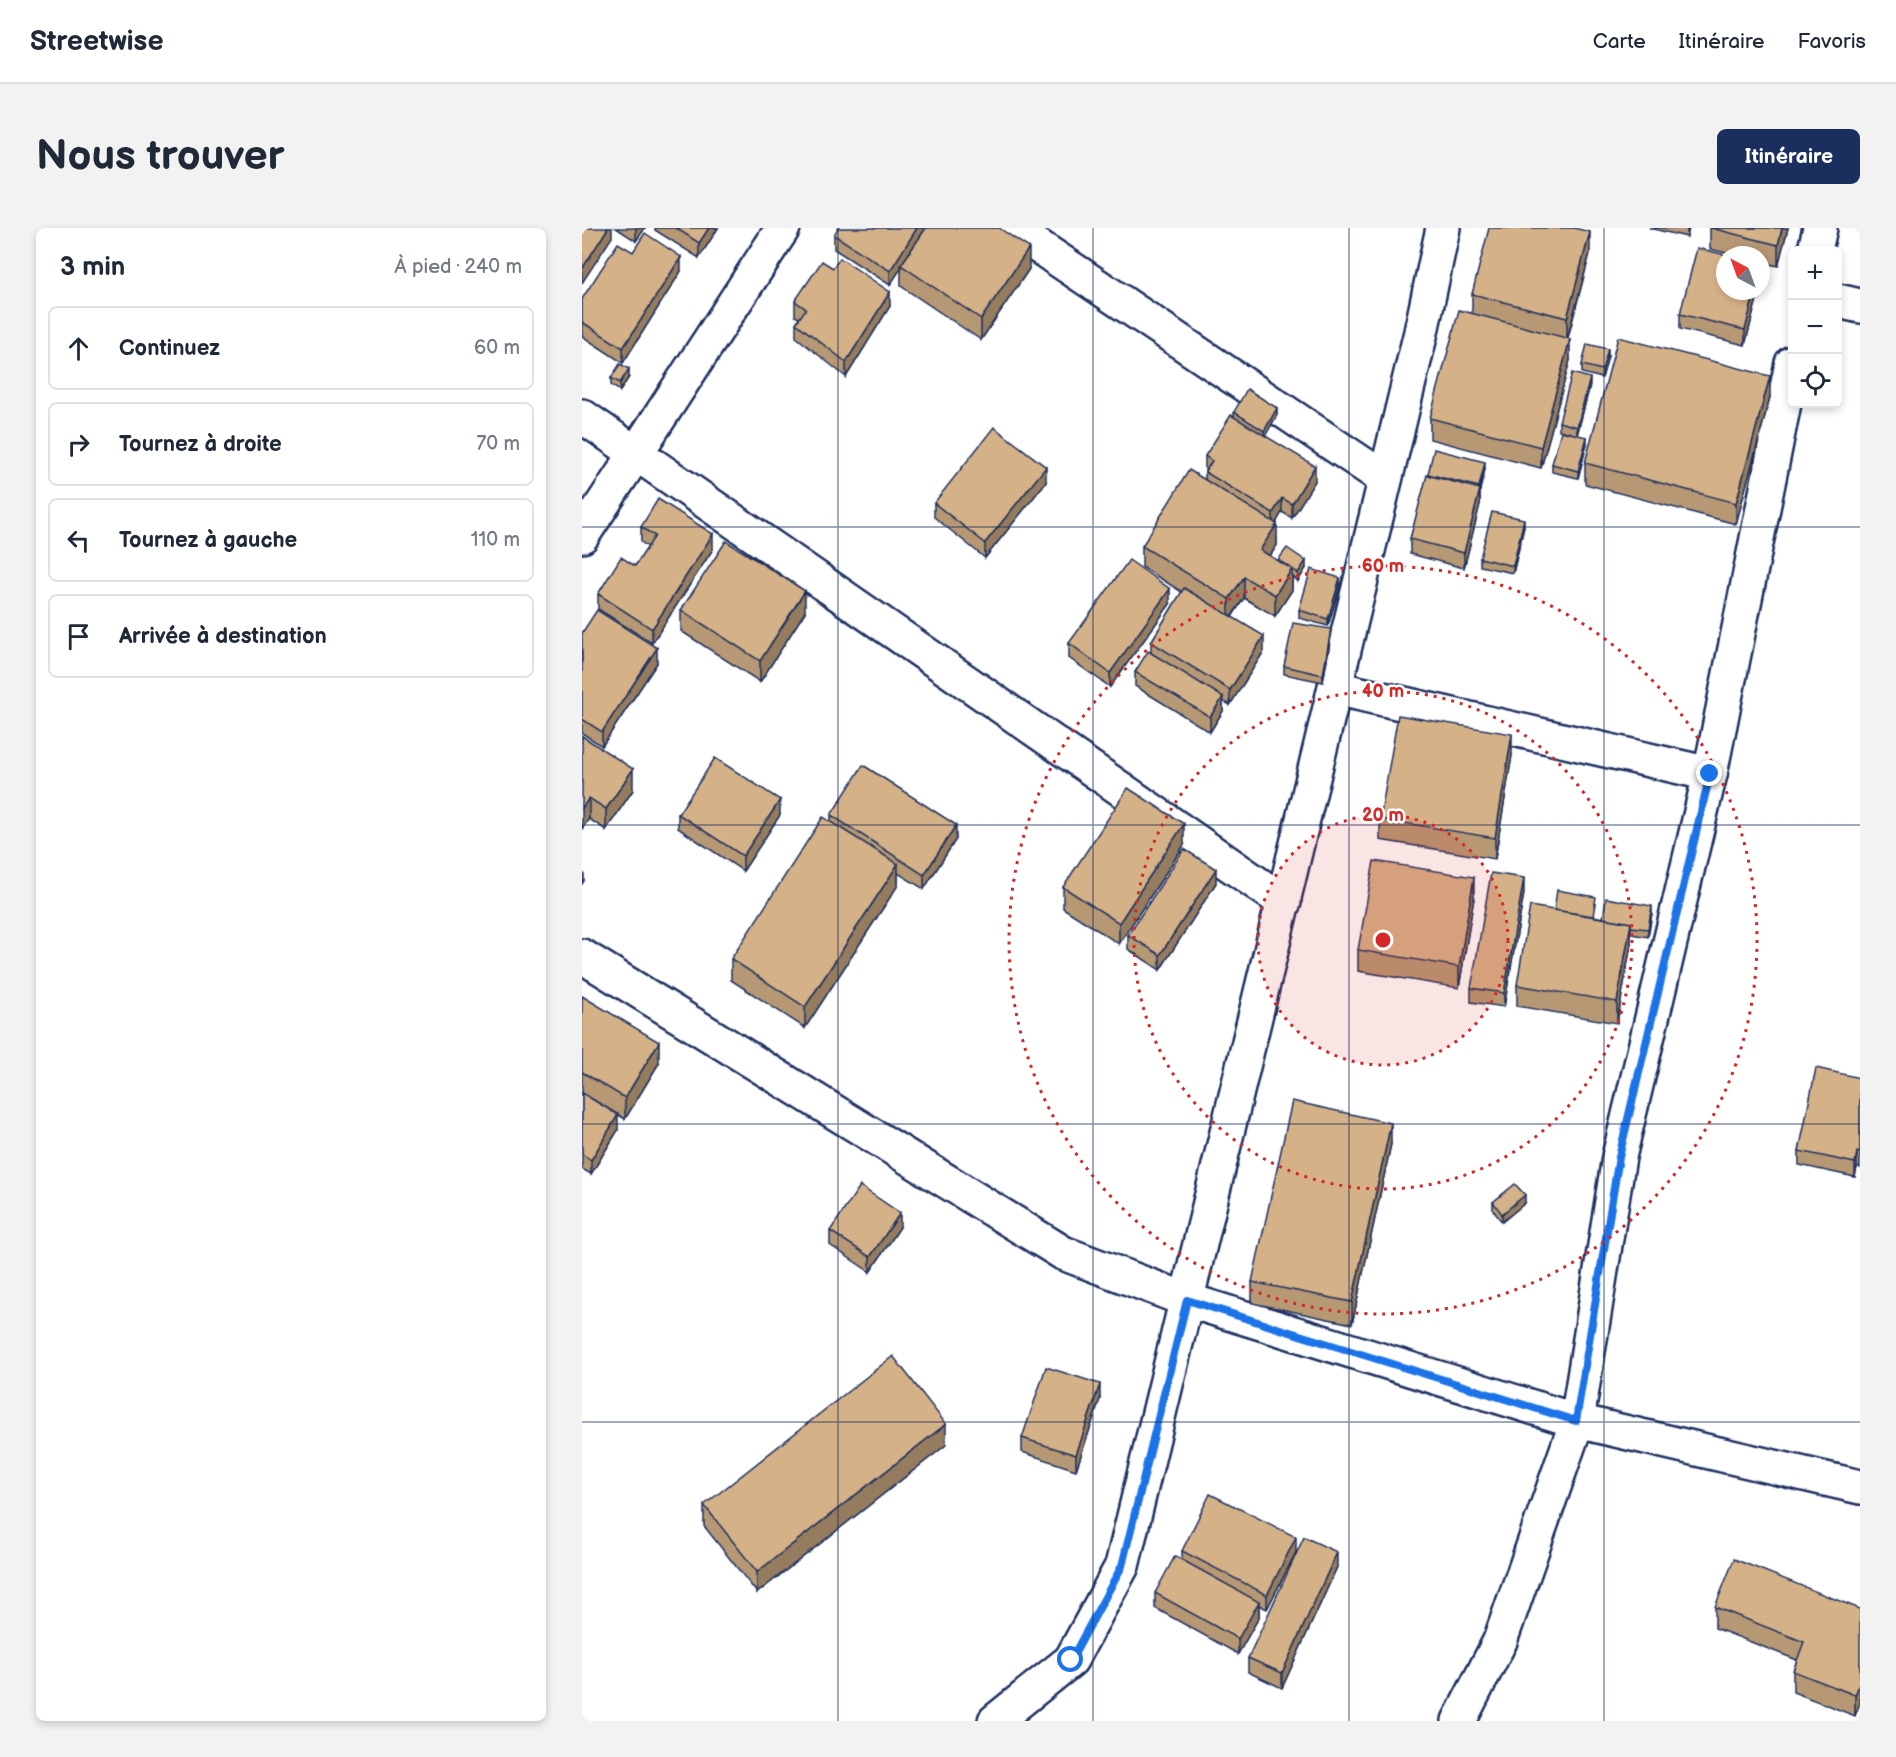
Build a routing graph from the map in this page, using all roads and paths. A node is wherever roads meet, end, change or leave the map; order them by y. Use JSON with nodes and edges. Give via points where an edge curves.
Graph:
{"nodes":[{"id":1,"x":783,"y":228,"type":"edge"},
{"id":2,"x":1011,"y":228,"type":"edge"},
{"id":3,"x":1443,"y":228,"type":"edge"},
{"id":4,"x":1820,"y":228,"type":"edge"},
{"id":5,"x":1816,"y":246,"type":"edge"},
{"id":6,"x":1842,"y":302,"type":"edge"},
{"id":7,"x":1860,"y":306,"type":"edge"},
{"id":8,"x":1788,"y":383,"type":"edge"},
{"id":9,"x":582,"y":416,"type":"edge"},
{"id":10,"x":636,"y":453,"type":"junction"},
{"id":11,"x":1385,"y":479,"type":"junction"},
{"id":12,"x":582,"y":536,"type":"edge"},
{"id":13,"x":1335,"y":688,"type":"junction"},
{"id":14,"x":1710,"y":774,"type":"junction"},
{"id":15,"x":1284,"y":902,"type":"junction"},
{"id":16,"x":582,"y":956,"type":"edge"},
{"id":17,"x":1187,"y":1300,"type":"junction"},
{"id":18,"x":1576,"y":1421,"type":"junction"},
{"id":19,"x":1860,"y":1487,"type":"edge"},
{"id":20,"x":995,"y":1721,"type":"edge"},
{"id":21,"x":1459,"y":1721,"type":"edge"}],
"edges":[{"from":1,"to":10,"type":"street"},
{"from":2,"to":11,"type":"street"},
{"from":3,"to":11,"type":"street"},
{"from":4,"to":5,"type":"street"},
{"from":6,"to":7,"type":"street"},
{"from":8,"to":14,"type":"street"},
{"from":9,"to":10,"type":"street"},
{"from":10,"to":12,"type":"street"},
{"from":10,"to":15,"type":"street"},
{"from":11,"to":13,"type":"street"},
{"from":13,"to":14,"type":"street"},
{"from":13,"to":15,"type":"street"},
{"from":14,"to":18,"type":"street","via":[[1619,1157]]},
{"from":15,"to":17,"type":"street"},
{"from":16,"to":17,"type":"street","via":[[1063,1253]]},
{"from":17,"to":18,"type":"street"},
{"from":17,"to":20,"type":"street","via":[[1122,1566],[1071,1660]]},
{"from":18,"to":19,"type":"street"},
{"from":18,"to":21,"type":"street","via":[[1500,1641]]}]}
